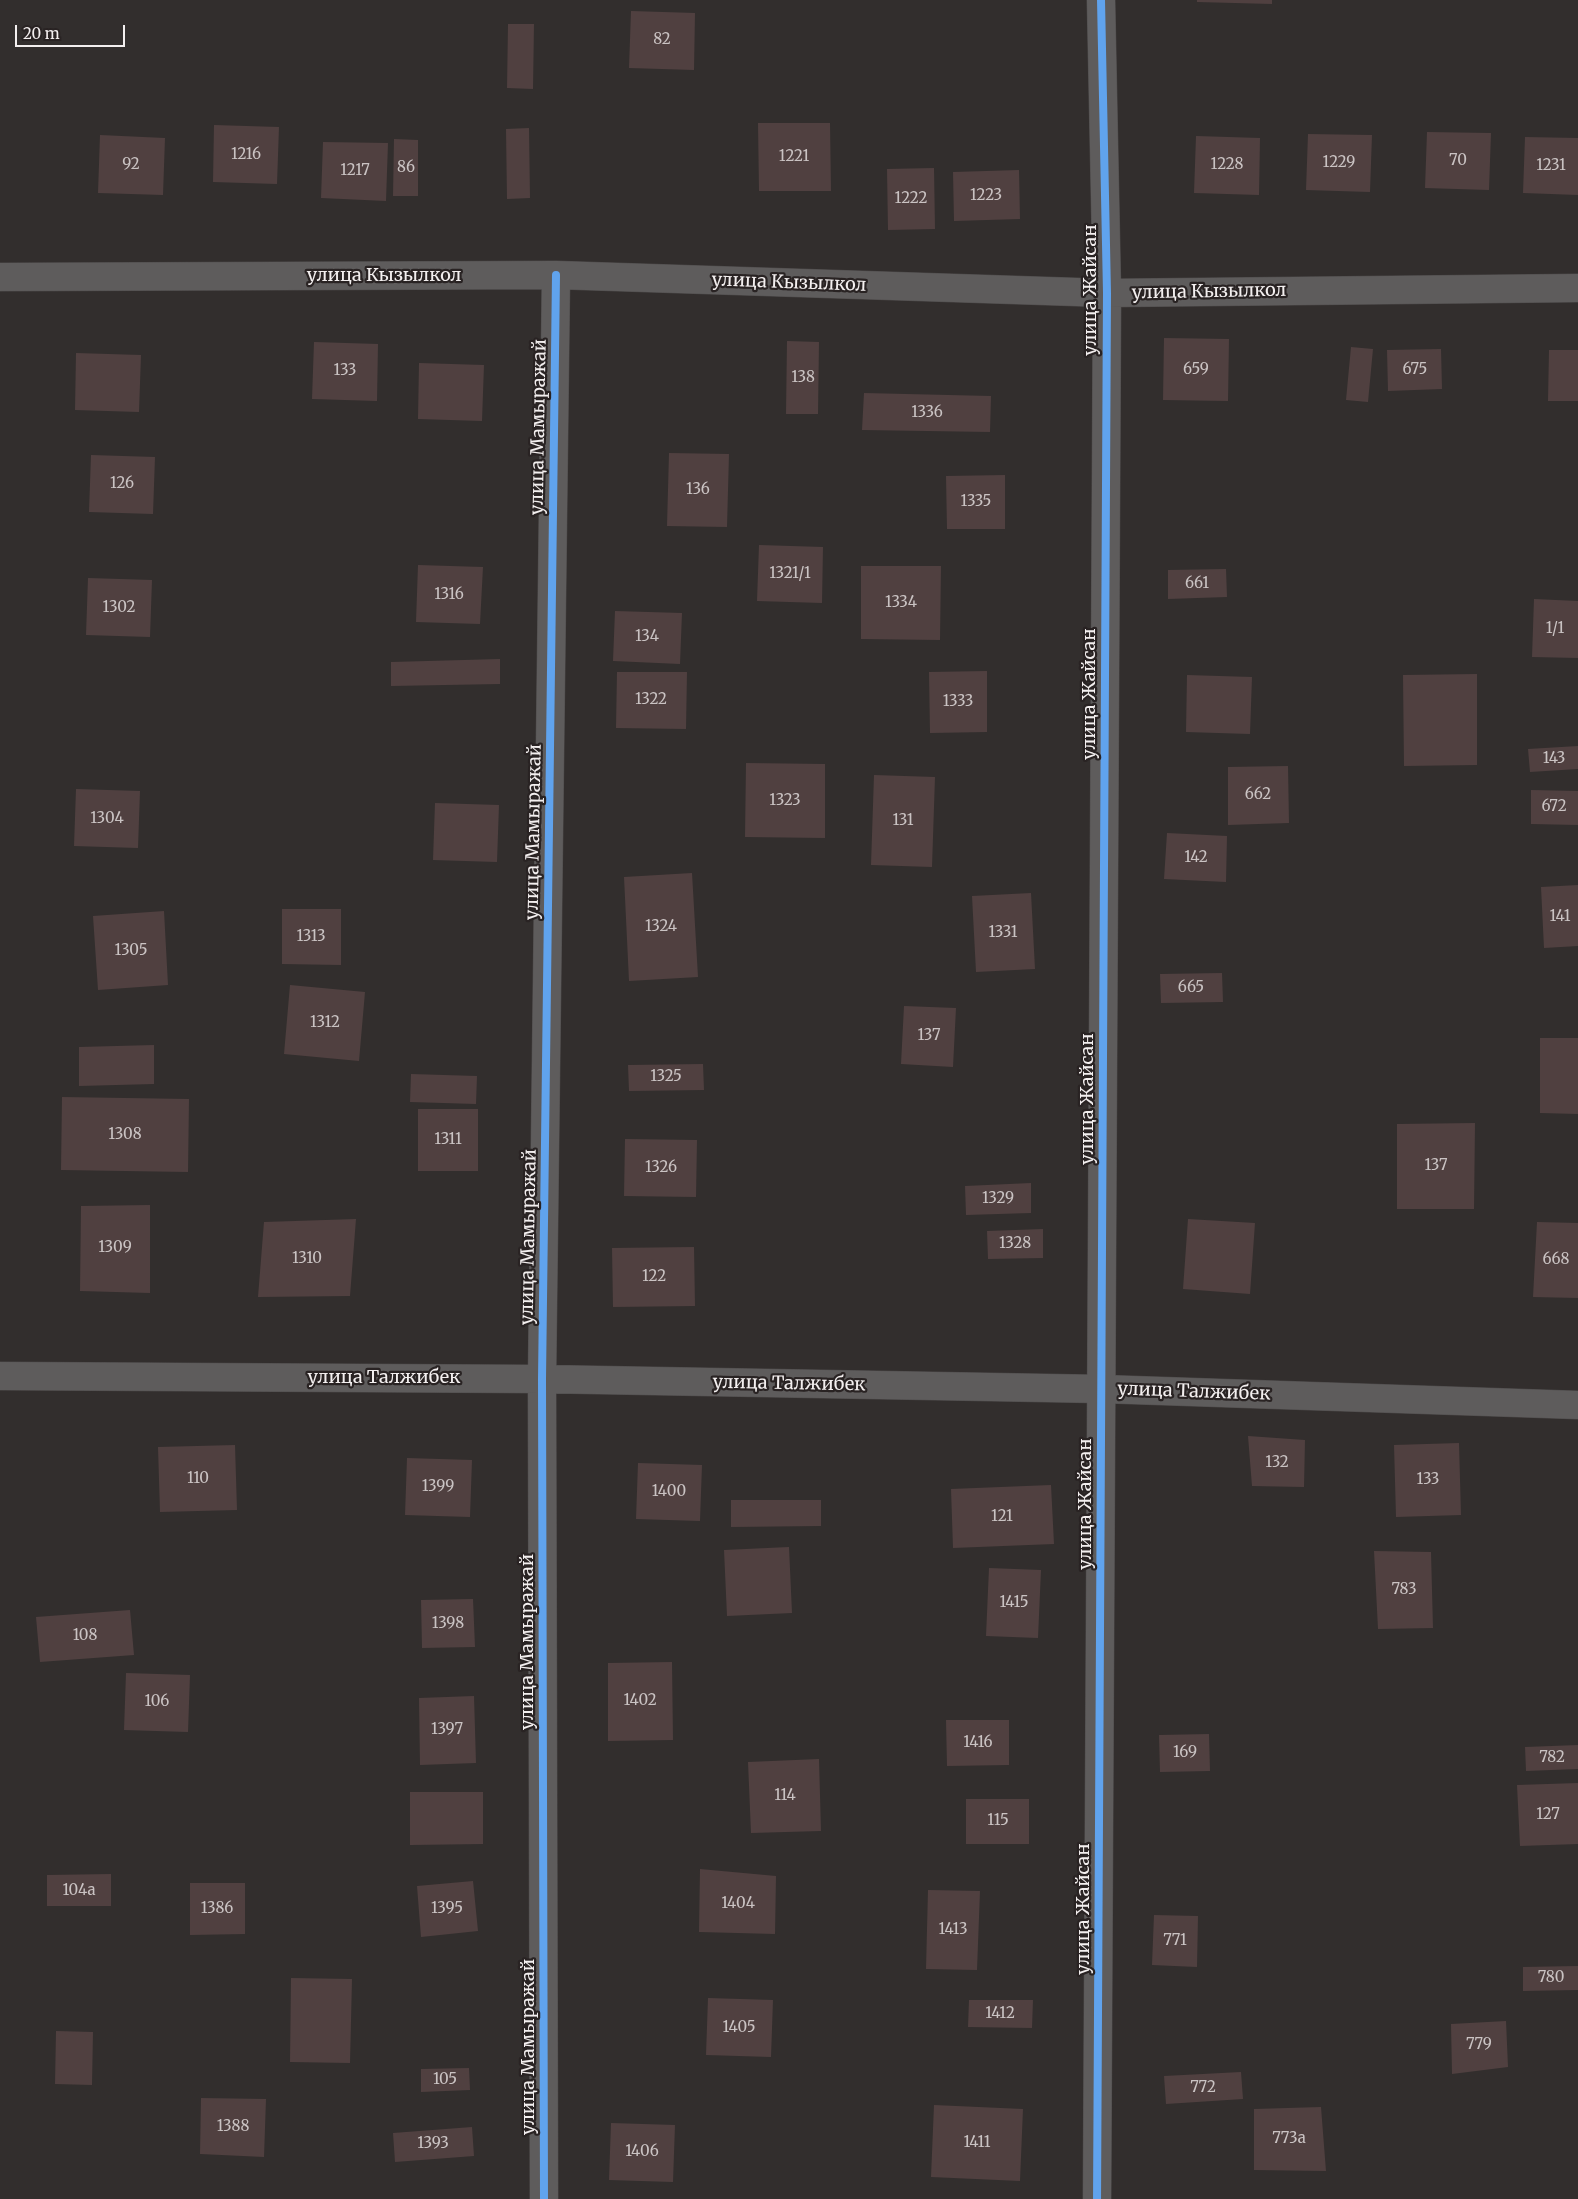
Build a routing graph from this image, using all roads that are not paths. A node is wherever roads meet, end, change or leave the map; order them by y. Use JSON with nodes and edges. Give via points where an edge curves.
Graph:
{"nodes":[{"id":1,"x":1101,"y":0,"type":"edge"},
{"id":2,"x":556,"y":275,"type":"junction"},
{"id":3,"x":0,"y":277,"type":"edge"},
{"id":4,"x":1578,"y":288,"type":"edge"},
{"id":5,"x":1107,"y":293,"type":"junction"},
{"id":6,"x":0,"y":1376,"type":"edge"},
{"id":7,"x":542,"y":1379,"type":"junction"},
{"id":8,"x":1102,"y":1389,"type":"junction"},
{"id":9,"x":1578,"y":1405,"type":"edge"},
{"id":10,"x":544,"y":2199,"type":"edge"},
{"id":11,"x":1097,"y":2199,"type":"edge"}],
"edges":[{"from":1,"to":5,"type":"street","name":"улица Жайсан"},
{"from":2,"to":3,"type":"street","name":"улица Кызылкол"},
{"from":2,"to":5,"type":"street","name":"улица Кызылкол"},
{"from":2,"to":7,"type":"street","name":"улица Мамыражай"},
{"from":4,"to":5,"type":"street","name":"улица Кызылкол"},
{"from":5,"to":8,"type":"street","name":"улица Жайсан"},
{"from":6,"to":7,"type":"street","name":"улица Талжибек"},
{"from":7,"to":8,"type":"street","name":"улица Талжибек"},
{"from":7,"to":10,"type":"street","name":"улица Мамыражай"},
{"from":8,"to":9,"type":"street","name":"улица Талжибек"},
{"from":8,"to":11,"type":"street","name":"улица Жайсан"}]}
